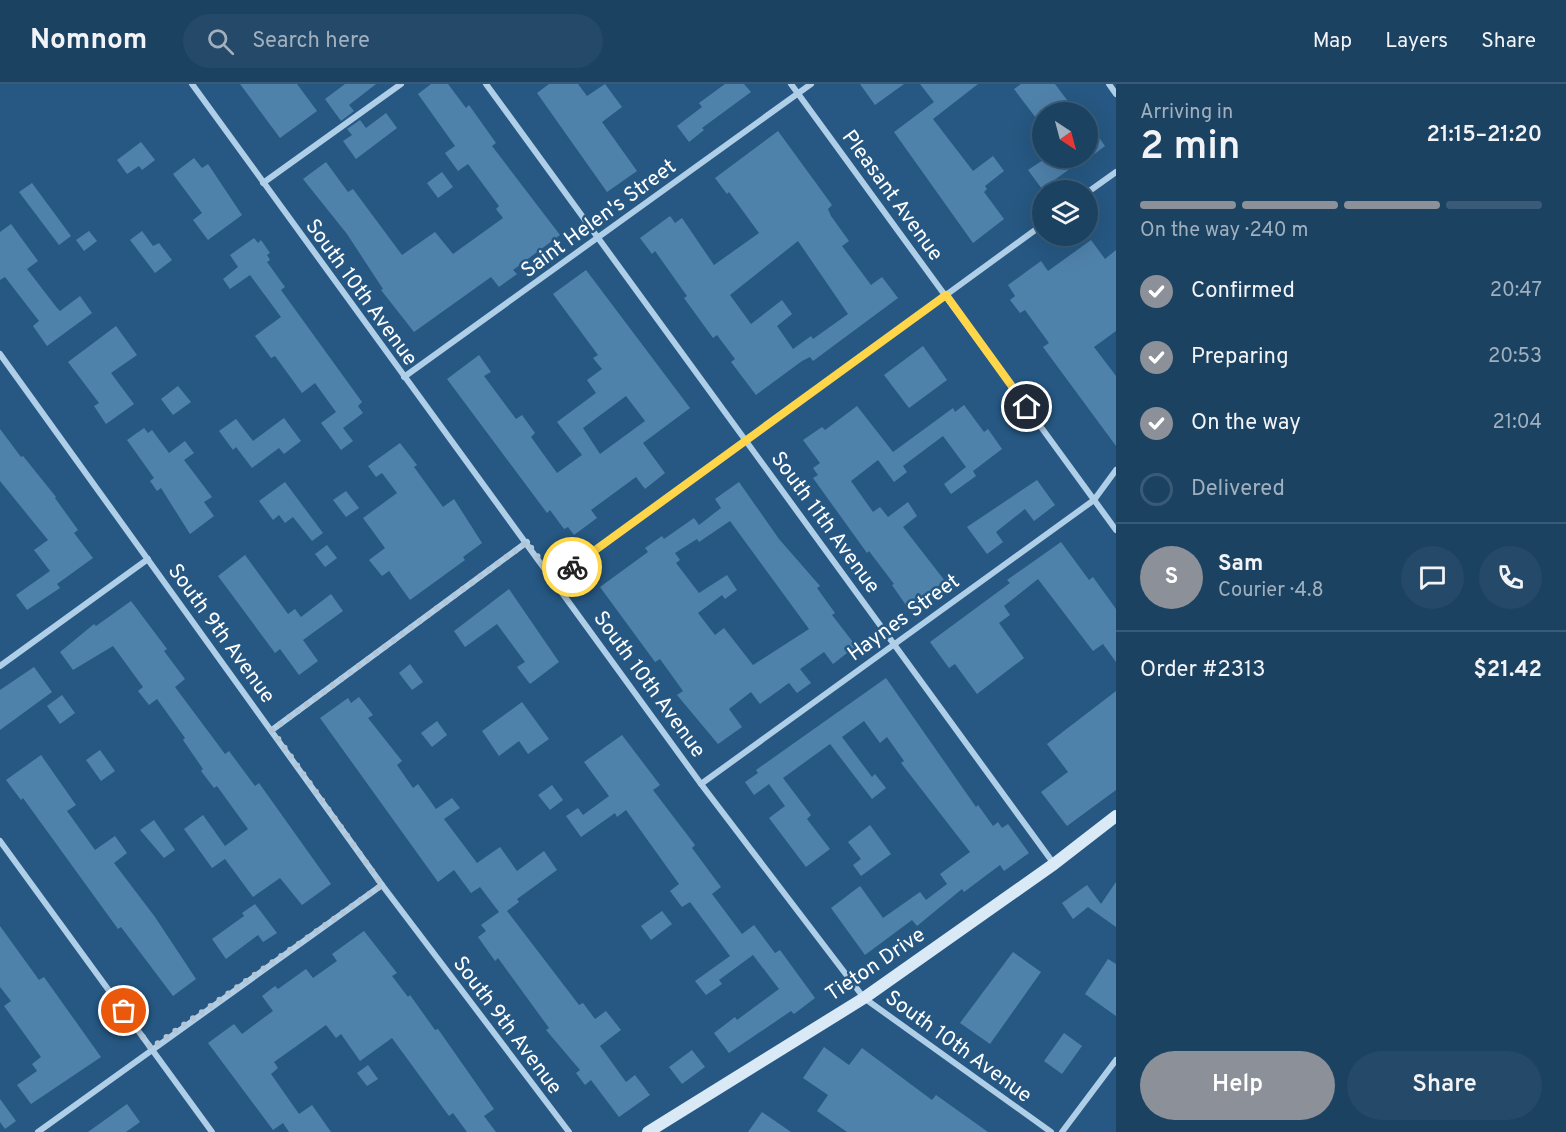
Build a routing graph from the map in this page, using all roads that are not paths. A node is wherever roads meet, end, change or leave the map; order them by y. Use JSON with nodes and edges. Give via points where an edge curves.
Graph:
{"nodes":[{"id":1,"x":192,"y":84,"type":"edge"},
{"id":2,"x":401,"y":84,"type":"edge"},
{"id":3,"x":486,"y":84,"type":"edge"},
{"id":4,"x":791,"y":84,"type":"edge"},
{"id":5,"x":811,"y":84,"type":"edge"},
{"id":6,"x":1109,"y":84,"type":"edge"},
{"id":7,"x":798,"y":93,"type":"junction"},
{"id":8,"x":1116,"y":94,"type":"edge"},
{"id":9,"x":1116,"y":172,"type":"edge"},
{"id":10,"x":263,"y":183,"type":"junction"},
{"id":11,"x":1098,"y":185,"type":"edge"},
{"id":12,"x":1032,"y":232,"type":"edge"},
{"id":13,"x":599,"y":238,"type":"junction"},
{"id":14,"x":946,"y":295,"type":"junction"},
{"id":15,"x":0,"y":354,"type":"edge"},
{"id":16,"x":404,"y":377,"type":"junction"},
{"id":17,"x":747,"y":440,"type":"junction"},
{"id":18,"x":1116,"y":470,"type":"edge"},
{"id":19,"x":1094,"y":500,"type":"junction"},
{"id":20,"x":1116,"y":530,"type":"edge"},
{"id":21,"x":527,"y":542,"type":"junction"},
{"id":22,"x":148,"y":559,"type":"junction"},
{"id":23,"x":555,"y":580,"type":"junction"},
{"id":24,"x":893,"y":643,"type":"junction"},
{"id":25,"x":0,"y":666,"type":"edge"},
{"id":26,"x":272,"y":730,"type":"junction"},
{"id":27,"x":701,"y":784,"type":"junction"},
{"id":28,"x":1116,"y":816,"type":"edge"},
{"id":29,"x":0,"y":841,"type":"edge"},
{"id":30,"x":1054,"y":864,"type":"junction"},
{"id":31,"x":382,"y":885,"type":"junction"},
{"id":32,"x":864,"y":998,"type":"junction"},
{"id":33,"x":151,"y":1048,"type":"junction"},
{"id":34,"x":1116,"y":1060,"type":"edge"},
{"id":35,"x":38,"y":1132,"type":"edge"},
{"id":36,"x":212,"y":1132,"type":"edge"},
{"id":37,"x":569,"y":1132,"type":"edge"},
{"id":38,"x":648,"y":1132,"type":"edge"},
{"id":39,"x":1051,"y":1132,"type":"edge"},
{"id":40,"x":1062,"y":1132,"type":"edge"}],
"edges":[{"from":1,"to":10,"type":"street","name":"South 10th Avenue"},
{"from":2,"to":10,"type":"street"},
{"from":3,"to":13,"type":"street","name":"South 11th Avenue"},
{"from":4,"to":7,"type":"street","name":"Pleasant Avenue"},
{"from":5,"to":7,"type":"street","name":"Saint Helen's Street"},
{"from":6,"to":8,"type":"street"},
{"from":7,"to":13,"type":"street","name":"Saint Helen's Street"},
{"from":7,"to":14,"type":"street","name":"Pleasant Avenue"},
{"from":9,"to":11,"type":"street"},
{"from":10,"to":16,"type":"street","name":"South 10th Avenue"},
{"from":12,"to":14,"type":"street"},
{"from":13,"to":16,"type":"street","name":"Saint Helen's Street"},
{"from":13,"to":17,"type":"street","name":"South 11th Avenue"},
{"from":14,"to":17,"type":"street"},
{"from":14,"to":19,"type":"street","name":"Pleasant Avenue"},
{"from":15,"to":22,"type":"street","name":"South 9th Avenue"},
{"from":16,"to":21,"type":"street","name":"South 10th Avenue"},
{"from":17,"to":23,"type":"street"},
{"from":17,"to":24,"type":"street","name":"South 11th Avenue"},
{"from":18,"to":19,"type":"street","name":"Haynes Street"},
{"from":19,"to":20,"type":"street","name":"Pleasant Avenue"},
{"from":19,"to":24,"type":"street","name":"Haynes Street"},
{"from":21,"to":23,"type":"street","name":"South 10th Avenue"},
{"from":21,"to":26,"type":"street"},
{"from":22,"to":25,"type":"street"},
{"from":22,"to":26,"type":"street","name":"South 9th Avenue"},
{"from":23,"to":27,"type":"street","name":"South 10th Avenue"},
{"from":24,"to":27,"type":"street","name":"Haynes Street"},
{"from":24,"to":30,"type":"street","name":"South 11th Avenue"},
{"from":26,"to":31,"type":"street","name":"South 9th Avenue"},
{"from":27,"to":32,"type":"street","name":"South 10th Avenue"},
{"from":28,"to":30,"type":"main road","name":"Tieton Drive"},
{"from":29,"to":33,"type":"street"},
{"from":30,"to":32,"type":"main road","name":"Tieton Drive"},
{"from":31,"to":33,"type":"street"},
{"from":31,"to":37,"type":"street","name":"South 9th Avenue"},
{"from":32,"to":38,"type":"main road","name":"Tieton Drive"},
{"from":32,"to":39,"type":"street","name":"South 10th Avenue"},
{"from":33,"to":35,"type":"street"},
{"from":33,"to":36,"type":"street"},
{"from":34,"to":40,"type":"street"}]}
